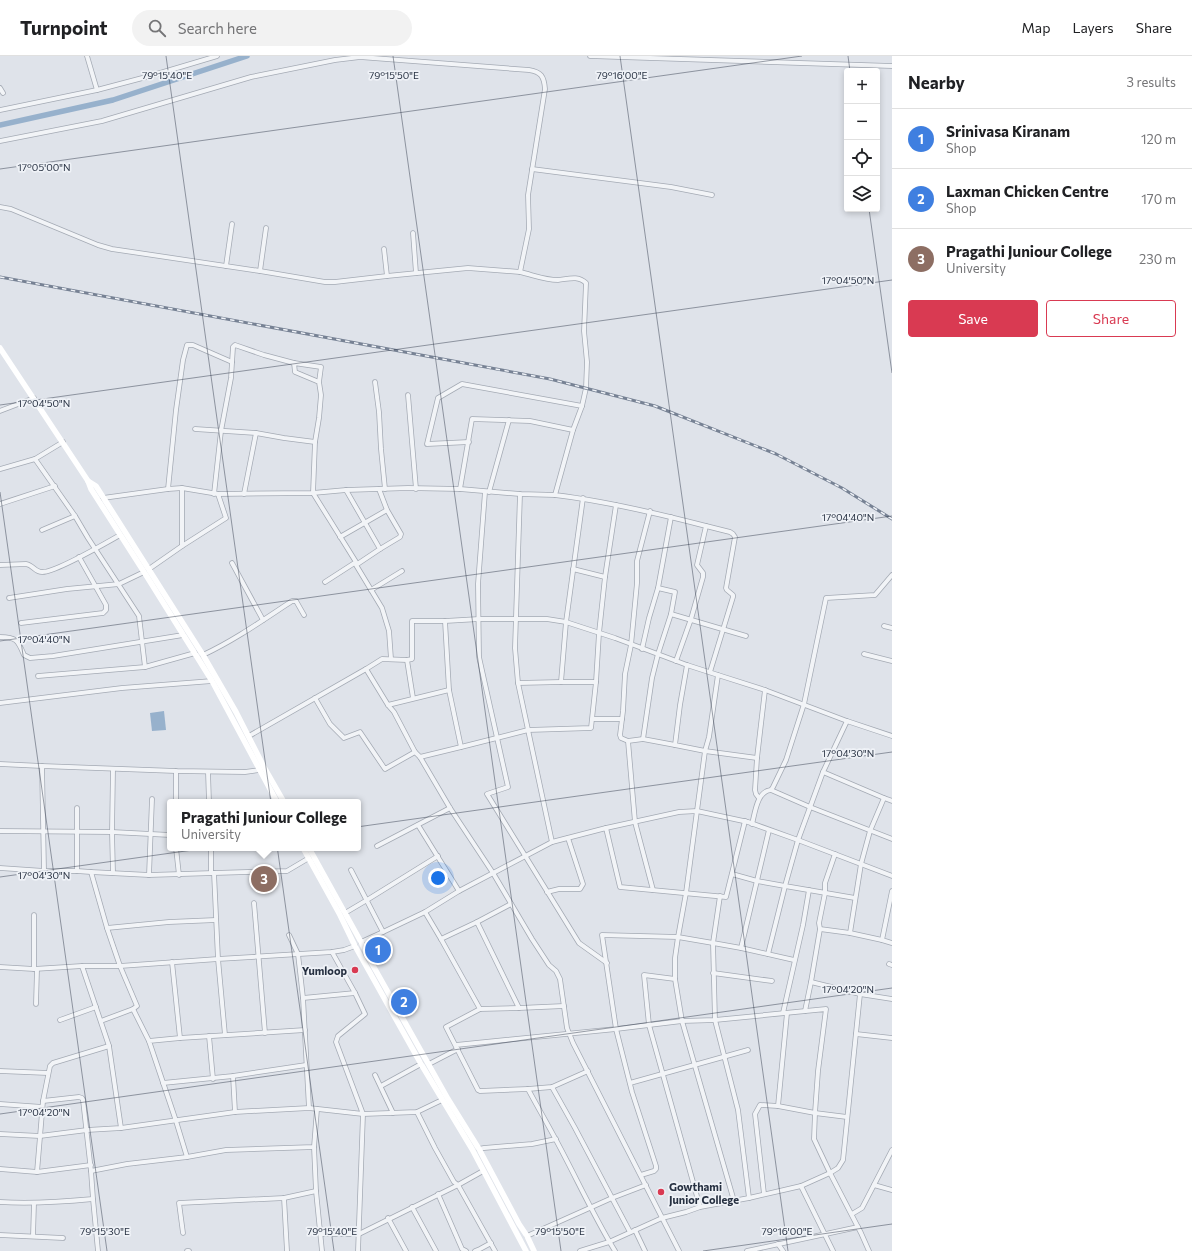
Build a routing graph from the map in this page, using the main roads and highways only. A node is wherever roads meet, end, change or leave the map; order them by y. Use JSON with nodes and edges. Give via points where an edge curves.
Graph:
{"nodes":[{"id":1,"x":0,"y":348,"type":"edge"},
{"id":2,"x":2,"y":356,"type":"edge"},
{"id":3,"x":88,"y":481,"type":"junction"},
{"id":4,"x":147,"y":571,"type":"junction"},
{"id":5,"x":275,"y":799,"type":"edge"},
{"id":6,"x":282,"y":799,"type":"edge"},
{"id":7,"x":304,"y":851,"type":"edge"},
{"id":8,"x":312,"y":851,"type":"edge"},
{"id":9,"x":526,"y":1251,"type":"edge"},
{"id":10,"x":534,"y":1251,"type":"edge"}],
"edges":[{"from":1,"to":2,"type":"main road"},
{"from":2,"to":3,"type":"main road","via":[[34,398]]},
{"from":3,"to":4,"type":"main road","via":[[120,535]]},
{"from":3,"to":4,"type":"main road","via":[[96,486]]},
{"from":4,"to":5,"type":"main road","via":[[212,681]]},
{"from":4,"to":6,"type":"main road","via":[[204,655]]},
{"from":7,"to":9,"type":"main road"},
{"from":8,"to":10,"type":"main road","via":[[371,962],[479,1149]]}]}
